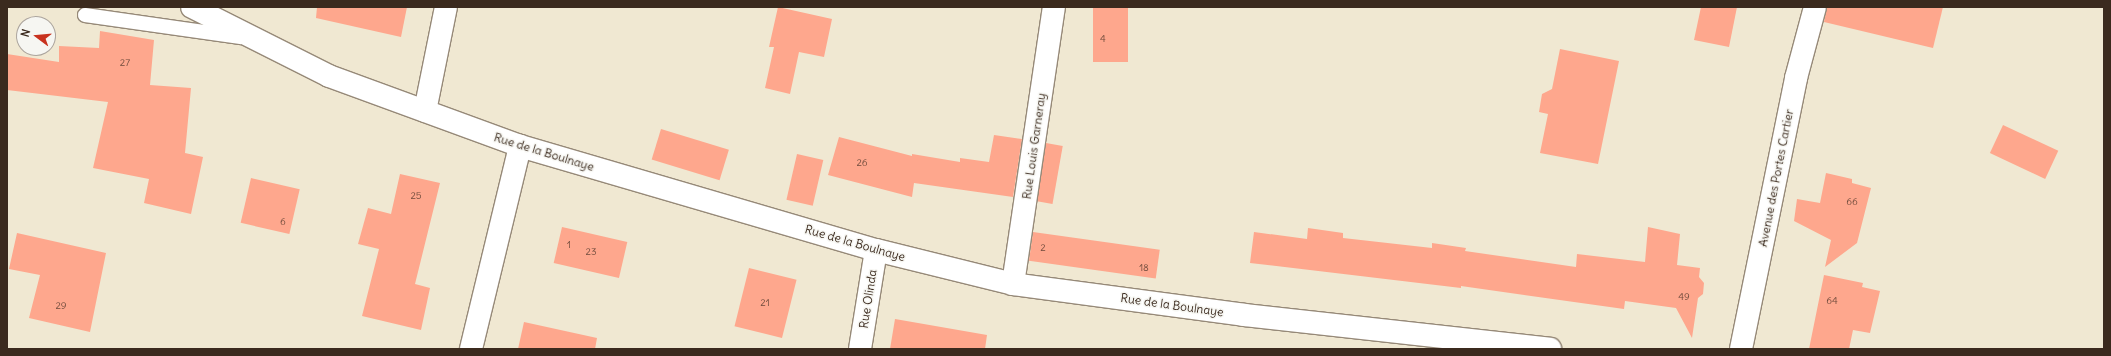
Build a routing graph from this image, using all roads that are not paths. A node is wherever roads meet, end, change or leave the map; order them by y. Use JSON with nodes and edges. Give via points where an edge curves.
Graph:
{"nodes":[{"id":1,"x":192,"y":7,"type":"edge"},
{"id":2,"x":446,"y":7,"type":"edge"},
{"id":3,"x":1054,"y":7,"type":"edge"},
{"id":4,"x":1815,"y":7,"type":"edge"},
{"id":5,"x":85,"y":15,"type":"dead end"},
{"id":6,"x":254,"y":39,"type":"junction"},
{"id":7,"x":425,"y":111,"type":"junction"},
{"id":8,"x":520,"y":146,"type":"junction"},
{"id":9,"x":876,"y":250,"type":"junction"},
{"id":10,"x":1013,"y":284,"type":"junction"},
{"id":11,"x":471,"y":349,"type":"edge"},
{"id":12,"x":860,"y":349,"type":"edge"},
{"id":13,"x":1550,"y":349,"type":"edge"},
{"id":14,"x":1741,"y":349,"type":"edge"}],
"edges":[{"from":1,"to":6,"type":"street","name":"Rue de la Boulnaye"},
{"from":2,"to":7,"type":"street"},
{"from":3,"to":10,"type":"street","name":"Rue Louis Garneray"},
{"from":4,"to":14,"type":"street","name":"Avenue des Portes Cartier","via":[[1796,78]]},
{"from":5,"to":6,"type":"lane"},
{"from":6,"to":7,"type":"street","name":"Rue de la Boulnaye","via":[[329,76]]},
{"from":7,"to":8,"type":"street","name":"Rue de la Boulnaye"},
{"from":8,"to":9,"type":"street","name":"Rue de la Boulnaye"},
{"from":8,"to":11,"type":"street"},
{"from":9,"to":10,"type":"street","name":"Rue de la Boulnaye"},
{"from":9,"to":12,"type":"street","name":"Rue Olinda"},
{"from":10,"to":13,"type":"street","name":"Rue de la Boulnaye","via":[[1244,315]]}]}
